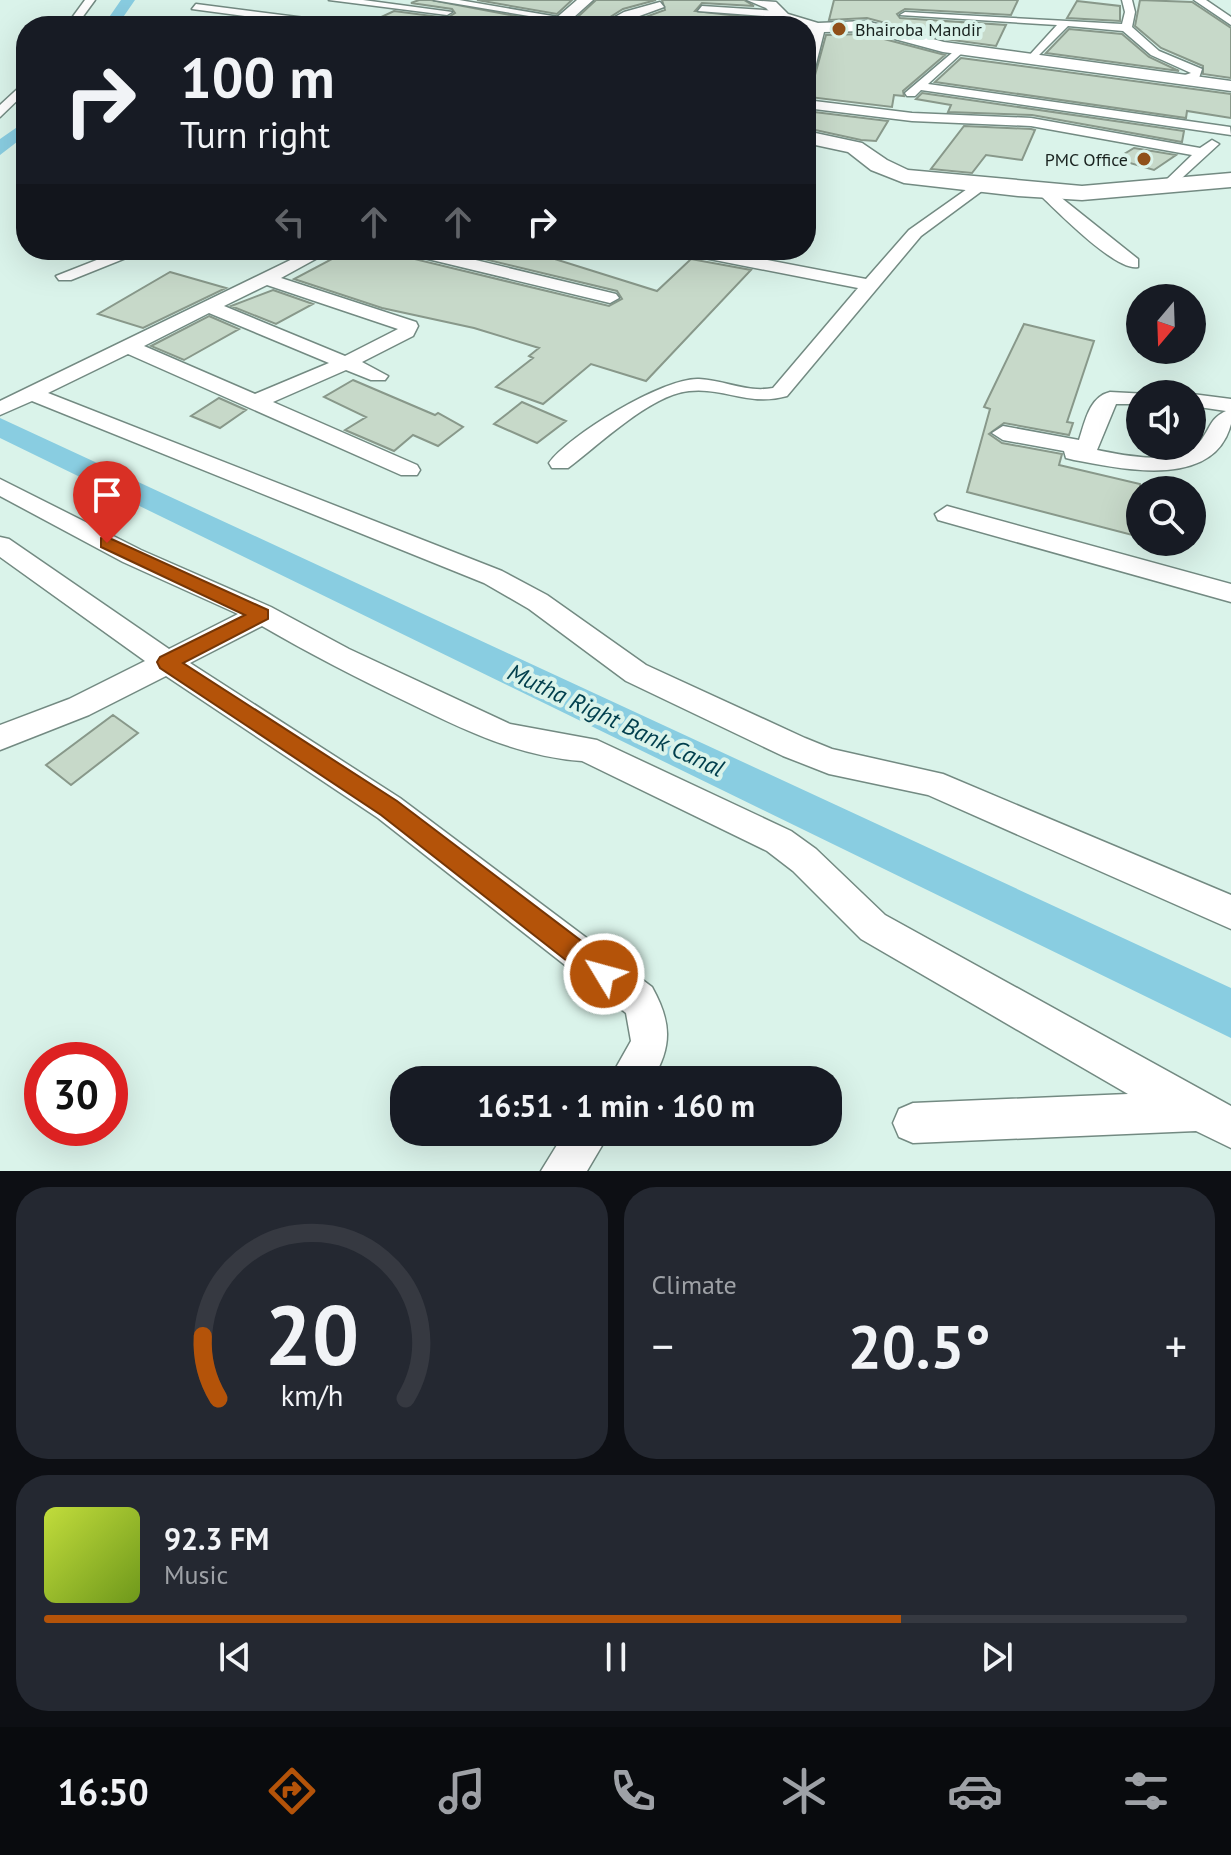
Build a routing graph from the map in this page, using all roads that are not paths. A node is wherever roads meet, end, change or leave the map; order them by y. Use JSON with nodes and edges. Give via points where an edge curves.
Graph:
{"nodes":[{"id":1,"x":334,"y":0,"type":"edge"},
{"id":2,"x":439,"y":0,"type":"edge"},
{"id":3,"x":586,"y":0,"type":"edge"},
{"id":4,"x":754,"y":0,"type":"edge"},
{"id":5,"x":1127,"y":0,"type":"edge"},
{"id":6,"x":1199,"y":0,"type":"edge"},
{"id":7,"x":920,"y":2,"type":"dead end"},
{"id":8,"x":200,"y":4,"type":"edge"},
{"id":9,"x":660,"y":5,"type":"dead end"},
{"id":10,"x":702,"y":9,"type":"dead end"},
{"id":11,"x":447,"y":12,"type":"dead end"},
{"id":12,"x":779,"y":14,"type":"junction"},
{"id":13,"x":905,"y":15,"type":"junction"},
{"id":14,"x":276,"y":16,"type":"edge"},
{"id":15,"x":521,"y":16,"type":"edge"},
{"id":16,"x":570,"y":16,"type":"edge"},
{"id":17,"x":624,"y":16,"type":"edge"},
{"id":18,"x":784,"y":16,"type":"edge"},
{"id":19,"x":1066,"y":22,"type":"junction"},
{"id":20,"x":1231,"y":22,"type":"edge"},
{"id":21,"x":817,"y":28,"type":"joint"},
{"id":22,"x":878,"y":28,"type":"junction"},
{"id":23,"x":1126,"y":28,"type":"junction"},
{"id":24,"x":816,"y":31,"type":"edge"},
{"id":25,"x":959,"y":50,"type":"junction"},
{"id":26,"x":1032,"y":59,"type":"junction"},
{"id":27,"x":1186,"y":79,"type":"junction"},
{"id":28,"x":917,"y":86,"type":"junction"},
{"id":29,"x":1231,"y":86,"type":"edge"},
{"id":30,"x":16,"y":96,"type":"edge"},
{"id":31,"x":816,"y":105,"type":"edge"},
{"id":32,"x":0,"y":113,"type":"edge"},
{"id":33,"x":895,"y":115,"type":"junction"},
{"id":34,"x":1230,"y":130,"type":"edge"},
{"id":35,"x":816,"y":139,"type":"edge"},
{"id":36,"x":1201,"y":152,"type":"junction"},
{"id":37,"x":1231,"y":180,"type":"edge"},
{"id":38,"x":1171,"y":183,"type":"junction"},
{"id":39,"x":982,"y":185,"type":"junction"},
{"id":40,"x":1044,"y":191,"type":"junction"},
{"id":41,"x":110,"y":260,"type":"edge"},
{"id":42,"x":306,"y":260,"type":"edge"},
{"id":43,"x":454,"y":260,"type":"edge"},
{"id":44,"x":740,"y":260,"type":"edge"},
{"id":45,"x":1132,"y":263,"type":"dead end"},
{"id":46,"x":65,"y":276,"type":"dead end"},
{"id":47,"x":270,"y":280,"type":"junction"},
{"id":48,"x":868,"y":285,"type":"junction"},
{"id":49,"x":610,"y":298,"type":"dead end"},
{"id":50,"x":212,"y":308,"type":"junction"},
{"id":51,"x":130,"y":347,"type":"junction"},
{"id":52,"x":346,"y":363,"type":"junction"},
{"id":53,"x":378,"y":376,"type":"dead end"},
{"id":54,"x":1126,"y":398,"type":"edge"},
{"id":55,"x":16,"y":401,"type":"edge"},
{"id":56,"x":255,"y":402,"type":"junction"},
{"id":57,"x":1206,"y":402,"type":"edge"},
{"id":58,"x":1231,"y":405,"type":"edge"},
{"id":59,"x":1231,"y":416,"type":"edge"},
{"id":60,"x":1003,"y":433,"type":"dead end"},
{"id":61,"x":1087,"y":448,"type":"junction"},
{"id":62,"x":560,"y":463,"type":"dead end"},
{"id":63,"x":409,"y":470,"type":"dead end"},
{"id":64,"x":0,"y":486,"type":"edge"},
{"id":65,"x":947,"y":514,"type":"dead end"},
{"id":66,"x":0,"y":545,"type":"edge"},
{"id":67,"x":1231,"y":593,"type":"edge"},
{"id":68,"x":262,"y":614,"type":"junction"},
{"id":69,"x":167,"y":662,"type":"junction"},
{"id":70,"x":0,"y":738,"type":"edge"},
{"id":71,"x":1231,"y":912,"type":"edge"},
{"id":72,"x":639,"y":1066,"type":"edge"},
{"id":73,"x":1215,"y":1119,"type":"edge"},
{"id":74,"x":913,"y":1123,"type":"dead end"},
{"id":75,"x":580,"y":1146,"type":"edge"},
{"id":76,"x":562,"y":1171,"type":"edge"}],
"edges":[{"from":1,"to":11,"type":"street"},
{"from":2,"to":15,"type":"street"},
{"from":3,"to":16,"type":"street"},
{"from":4,"to":12,"type":"street"},
{"from":5,"to":23,"type":"street"},
{"from":6,"to":20,"type":"street"},
{"from":7,"to":13,"type":"street"},
{"from":8,"to":14,"type":"street"},
{"from":9,"to":17,"type":"street"},
{"from":10,"to":12,"type":"street"},
{"from":12,"to":18,"type":"street"},
{"from":13,"to":19,"type":"street","via":[[1019,14]]},
{"from":13,"to":22,"type":"street"},
{"from":19,"to":23,"type":"street"},
{"from":19,"to":26,"type":"street"},
{"from":21,"to":22,"type":"street"},
{"from":21,"to":24,"type":"street"},
{"from":22,"to":25,"type":"street"},
{"from":23,"to":27,"type":"street","via":[[1155,53],[1198,72]]},
{"from":25,"to":26,"type":"street"},
{"from":25,"to":28,"type":"street"},
{"from":26,"to":27,"type":"street"},
{"from":27,"to":29,"type":"street"},
{"from":28,"to":33,"type":"street"},
{"from":28,"to":34,"type":"street"},
{"from":30,"to":32,"type":"street"},
{"from":31,"to":33,"type":"street"},
{"from":33,"to":36,"type":"street","via":[[1031,122]]},
{"from":34,"to":36,"type":"street"},
{"from":35,"to":39,"type":"street","via":[[855,147],[904,176]]},
{"from":36,"to":38,"type":"street"},
{"from":37,"to":38,"type":"street"},
{"from":38,"to":40,"type":"street"},
{"from":39,"to":40,"type":"street"},
{"from":39,"to":48,"type":"street","via":[[923,225]]},
{"from":40,"to":45,"type":"street"},
{"from":41,"to":46,"type":"street"},
{"from":42,"to":47,"type":"street"},
{"from":43,"to":49,"type":"street"},
{"from":44,"to":48,"type":"street"},
{"from":47,"to":50,"type":"street"},
{"from":47,"to":52,"type":"street","via":[[409,326]]},
{"from":48,"to":62,"type":"street","via":[[780,392],[761,396],[685,385],[649,401]]},
{"from":50,"to":51,"type":"street"},
{"from":50,"to":52,"type":"street"},
{"from":51,"to":55,"type":"street"},
{"from":51,"to":56,"type":"street"},
{"from":52,"to":53,"type":"street"},
{"from":52,"to":56,"type":"street"},
{"from":54,"to":61,"type":"street","via":[[1110,398],[1100,409]]},
{"from":55,"to":71,"type":"street","via":[[493,577],[538,602],[636,673],[809,754],[932,783]]},
{"from":56,"to":63,"type":"street"},
{"from":57,"to":58,"type":"street"},
{"from":59,"to":61,"type":"street","via":[[1194,457],[1160,464],[1074,453]]},
{"from":60,"to":61,"type":"street"},
{"from":64,"to":68,"type":"street","via":[[132,556]]},
{"from":65,"to":67,"type":"street"},
{"from":66,"to":69,"type":"street"},
{"from":68,"to":69,"type":"street"},
{"from":68,"to":73,"type":"street","via":[[339,657],[504,735],[586,749],[779,841],[873,927]]},
{"from":69,"to":70,"type":"street","via":[[79,707]]},
{"from":69,"to":72,"type":"street","via":[[389,808],[639,1000],[651,1020],[651,1038]]},
{"from":73,"to":74,"type":"street"},
{"from":75,"to":76,"type":"street"}]}
